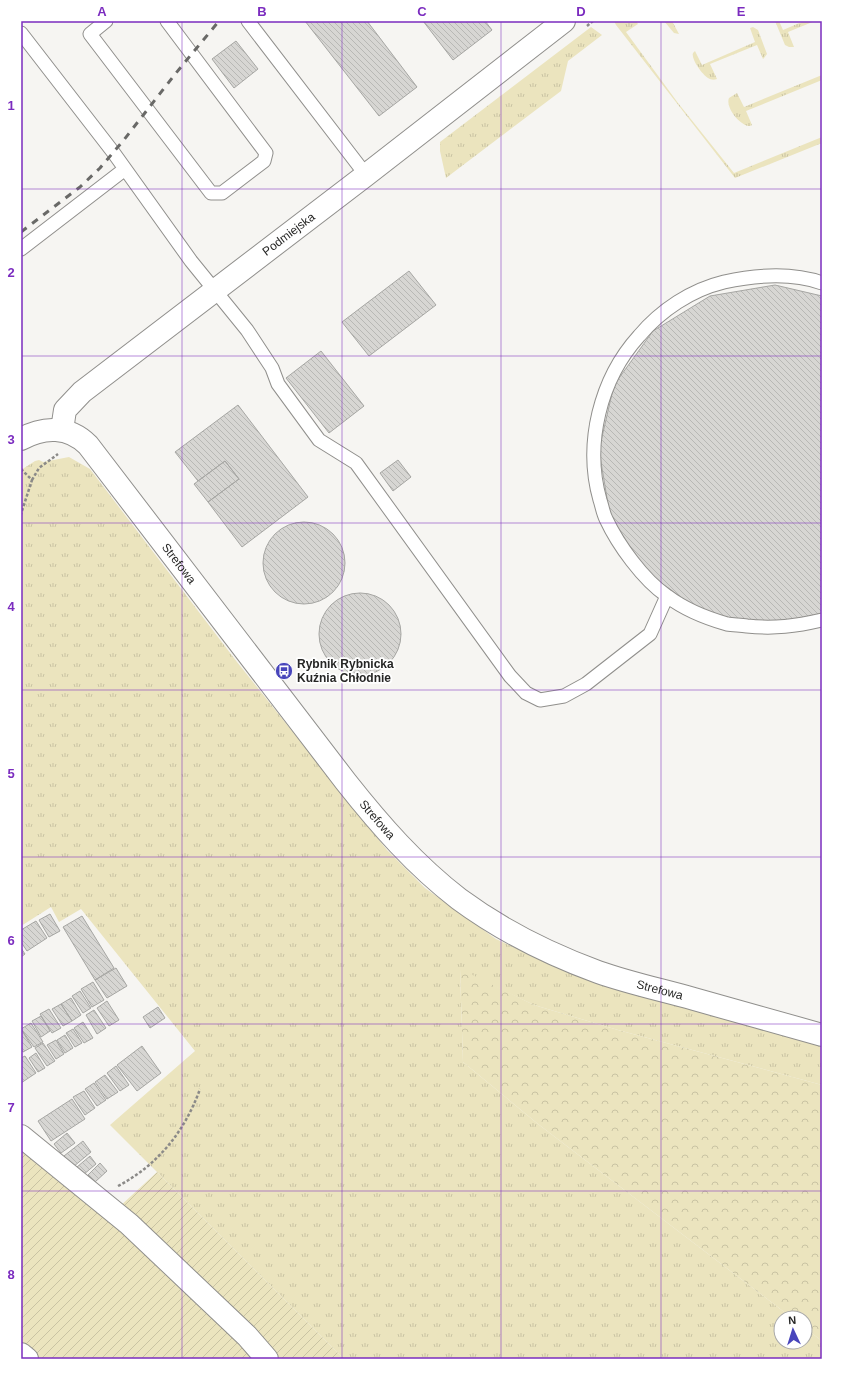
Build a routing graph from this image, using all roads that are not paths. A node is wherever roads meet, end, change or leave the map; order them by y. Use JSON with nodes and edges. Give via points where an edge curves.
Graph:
{"nodes":[{"id":1,"x":106,"y":21,"type":"edge"},
{"id":2,"x":168,"y":21,"type":"edge"},
{"id":3,"x":248,"y":21,"type":"edge"},
{"id":4,"x":564,"y":21,"type":"edge"},
{"id":5,"x":21,"y":33,"type":"edge"},
{"id":6,"x":125,"y":169,"type":"junction"},
{"id":7,"x":366,"y":175,"type":"junction"},
{"id":8,"x":21,"y":249,"type":"edge"},
{"id":9,"x":822,"y":283,"type":"edge"},
{"id":10,"x":215,"y":290,"type":"junction"},
{"id":11,"x":71,"y":434,"type":"junction"},
{"id":12,"x":21,"y":439,"type":"edge"},
{"id":13,"x":666,"y":596,"type":"junction"},
{"id":14,"x":822,"y":620,"type":"edge"},
{"id":15,"x":822,"y":1035,"type":"edge"},
{"id":16,"x":21,"y":1136,"type":"edge"},
{"id":17,"x":21,"y":1354,"type":"edge"},
{"id":18,"x":27,"y":1359,"type":"edge"},
{"id":19,"x":267,"y":1359,"type":"edge"}],
"edges":[{"from":1,"to":2,"type":"lane","via":[[90,34],[212,193],[222,193],[264,161],[266,152]]},
{"from":3,"to":7,"type":"lane"},
{"from":4,"to":7,"type":"street","name":"Podmiejska"},
{"from":5,"to":6,"type":"lane"},
{"from":6,"to":8,"type":"lane"},
{"from":6,"to":10,"type":"lane"},
{"from":7,"to":10,"type":"street","name":"Podmiejska"},
{"from":9,"to":13,"type":"lane","via":[[778,275],[742,278],[709,286],[678,301],[651,322],[628,348],[610,382],[599,412],[594,450],[596,483],[605,518],[620,545],[641,573]]},
{"from":10,"to":11,"type":"street","name":"Podmiejska","via":[[82,392],[65,410]]},
{"from":10,"to":13,"type":"lane","via":[[247,330],[272,368],[278,384],[319,440],[356,462],[510,676],[526,693],[540,700],[564,696],[586,684],[650,634]]},
{"from":11,"to":12,"type":"street","via":[[43,430]]},
{"from":11,"to":15,"type":"street","name":"Strefowa","via":[[93,450],[370,813],[406,852],[445,887],[492,921],[574,963],[637,984]]},
{"from":13,"to":14,"type":"lane","via":[[697,613],[729,624],[764,628],[797,626]]},
{"from":16,"to":19,"type":"street","via":[[129,1224],[247,1336]]},
{"from":17,"to":18,"type":"street"}]}
